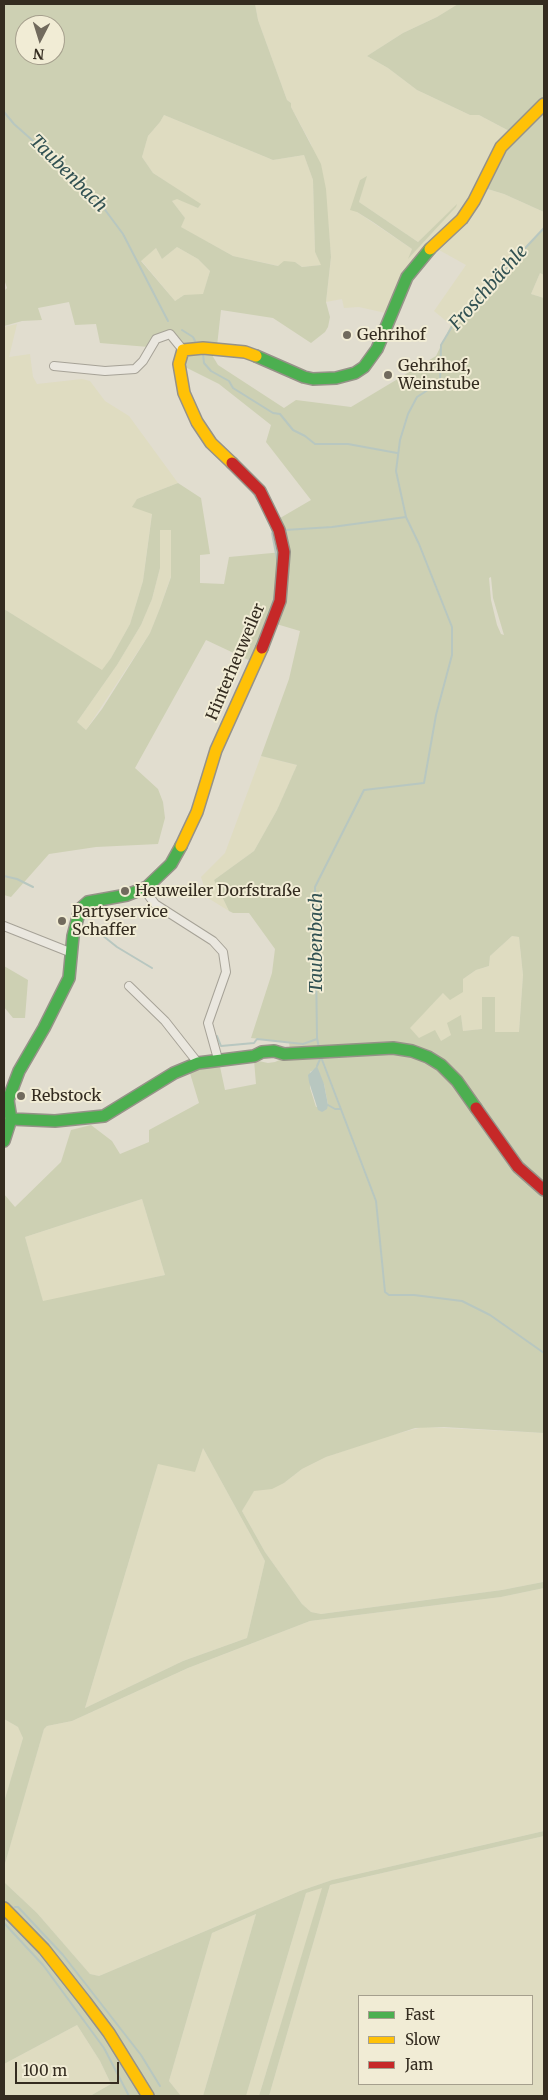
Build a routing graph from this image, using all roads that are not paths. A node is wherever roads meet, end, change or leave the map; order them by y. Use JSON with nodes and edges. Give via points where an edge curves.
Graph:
{"nodes":[{"id":1,"x":544,"y":104,"type":"edge"},
{"id":2,"x":183,"y":350,"type":"junction"},
{"id":3,"x":54,"y":366,"type":"dead end"},
{"id":4,"x":146,"y":887,"type":"junction"},
{"id":5,"x":4,"y":926,"type":"edge"},
{"id":6,"x":72,"y":953,"type":"junction"},
{"id":7,"x":129,"y":986,"type":"dead end"},
{"id":8,"x":218,"y":1059,"type":"junction"},
{"id":9,"x":198,"y":1063,"type":"junction"},
{"id":10,"x":6,"y":1099,"type":"edge"},
{"id":11,"x":11,"y":1119,"type":"junction"},
{"id":12,"x":4,"y":1141,"type":"edge"},
{"id":13,"x":544,"y":1190,"type":"edge"},
{"id":14,"x":4,"y":1908,"type":"edge"},
{"id":15,"x":147,"y":2094,"type":"edge"}],
"edges":[{"from":1,"to":2,"type":"street","via":[[501,147],[462,220],[432,246],[407,277],[377,349],[364,368],[336,378],[313,379],[245,352],[203,348]]},
{"from":2,"to":3,"type":"street","via":[[170,334],[156,339],[135,369],[104,371]]},
{"from":2,"to":4,"type":"street","name":"Hinterheuweiler","via":[[180,375],[197,422],[211,443],[260,491],[279,530],[284,552],[283,582],[273,623],[216,750],[186,838],[171,864]]},
{"from":4,"to":6,"type":"street","via":[[127,895],[88,902],[80,909]]},
{"from":4,"to":8,"type":"street","via":[[155,904],[213,941],[223,952],[226,972],[208,1023]]},
{"from":5,"to":6,"type":"street"},
{"from":6,"to":10,"type":"street","via":[[69,978]]},
{"from":7,"to":9,"type":"street","via":[[165,1021]]},
{"from":8,"to":9,"type":"street"},
{"from":8,"to":13,"type":"street","via":[[274,1051],[284,1054],[393,1048],[428,1057],[457,1081],[518,1168]]},
{"from":9,"to":11,"type":"street","via":[[174,1073],[104,1116],[54,1121]]},
{"from":10,"to":11,"type":"street"},
{"from":11,"to":12,"type":"street"},
{"from":14,"to":15,"type":"street","via":[[44,1950],[85,2001]]}]}
